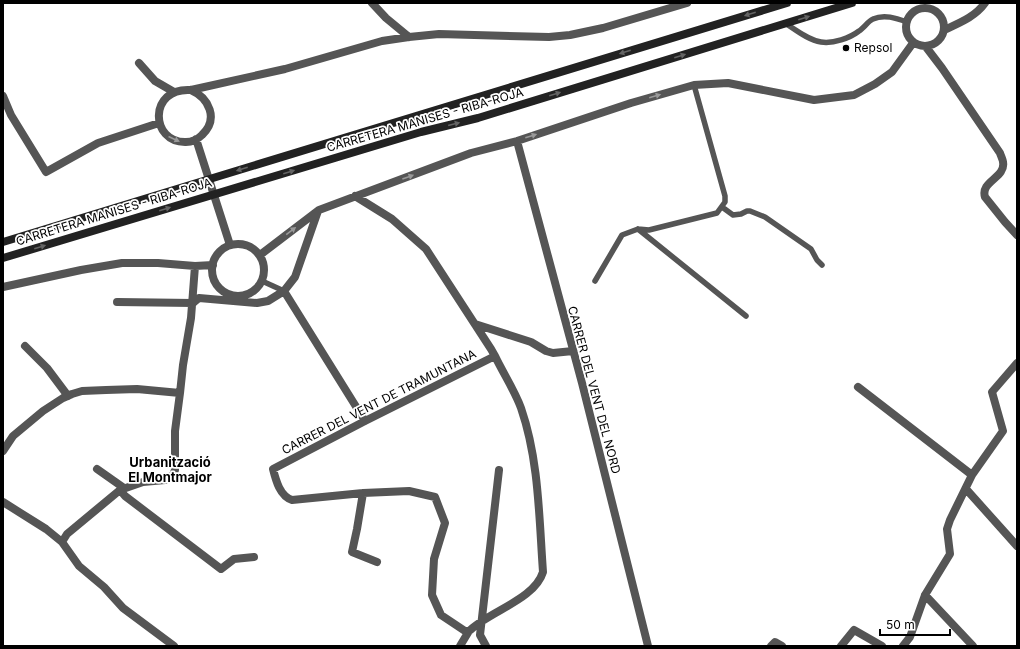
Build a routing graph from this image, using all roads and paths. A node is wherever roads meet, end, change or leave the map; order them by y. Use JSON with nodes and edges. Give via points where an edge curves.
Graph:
{"nodes":[{"id":1,"x":372,"y":3,"type":"edge"},
{"id":2,"x":687,"y":3,"type":"edge"},
{"id":3,"x":787,"y":3,"type":"edge"},
{"id":4,"x":852,"y":3,"type":"edge"},
{"id":5,"x":985,"y":3,"type":"edge"},
{"id":6,"x":934,"y":6,"type":"edge"},
{"id":7,"x":906,"y":22,"type":"junction"},
{"id":8,"x":785,"y":23,"type":"junction"},
{"id":9,"x":944,"y":30,"type":"junction"},
{"id":10,"x":408,"y":37,"type":"junction"},
{"id":11,"x":913,"y":43,"type":"junction"},
{"id":12,"x":926,"y":47,"type":"junction"},
{"id":13,"x":139,"y":63,"type":"dead end"},
{"id":14,"x":694,"y":85,"type":"junction"},
{"id":15,"x":191,"y":90,"type":"junction"},
{"id":16,"x":174,"y":92,"type":"junction"},
{"id":17,"x":3,"y":96,"type":"edge"},
{"id":18,"x":159,"y":123,"type":"junction"},
{"id":19,"x":196,"y":139,"type":"junction"},
{"id":20,"x":517,"y":141,"type":"junction"},
{"id":21,"x":356,"y":196,"type":"junction"},
{"id":22,"x":722,"y":207,"type":"junction"},
{"id":23,"x":319,"y":210,"type":"junction"},
{"id":24,"x":638,"y":229,"type":"junction"},
{"id":25,"x":1017,"y":235,"type":"edge"},
{"id":26,"x":3,"y":242,"type":"edge"},
{"id":27,"x":230,"y":245,"type":"junction"},
{"id":28,"x":260,"y":255,"type":"junction"},
{"id":29,"x":3,"y":258,"type":"edge"},
{"id":30,"x":213,"y":265,"type":"junction"},
{"id":31,"x":822,"y":265,"type":"dead end"},
{"id":32,"x":196,"y":266,"type":"junction"},
{"id":33,"x":262,"y":281,"type":"junction"},
{"id":34,"x":595,"y":281,"type":"dead end"},
{"id":35,"x":3,"y":287,"type":"edge"},
{"id":36,"x":284,"y":291,"type":"junction"},
{"id":37,"x":117,"y":302,"type":"dead end"},
{"id":38,"x":192,"y":303,"type":"junction"},
{"id":39,"x":746,"y":316,"type":"dead end"},
{"id":40,"x":475,"y":324,"type":"junction"},
{"id":41,"x":25,"y":346,"type":"dead end"},
{"id":42,"x":573,"y":351,"type":"junction"},
{"id":43,"x":495,"y":356,"type":"junction"},
{"id":44,"x":1017,"y":363,"type":"edge"},
{"id":45,"x":858,"y":387,"type":"dead end"},
{"id":46,"x":180,"y":393,"type":"junction"},
{"id":47,"x":68,"y":396,"type":"junction"},
{"id":48,"x":365,"y":421,"type":"junction"},
{"id":49,"x":3,"y":452,"type":"edge"},
{"id":50,"x":97,"y":469,"type":"dead end"},
{"id":51,"x":499,"y":470,"type":"dead end"},
{"id":52,"x":972,"y":475,"type":"junction"},
{"id":53,"x":966,"y":488,"type":"junction"},
{"id":54,"x":122,"y":489,"type":"junction"},
{"id":55,"x":364,"y":493,"type":"junction"},
{"id":56,"x":3,"y":502,"type":"edge"},
{"id":57,"x":62,"y":542,"type":"junction"},
{"id":58,"x":1017,"y":546,"type":"edge"},
{"id":59,"x":254,"y":556,"type":"dead end"},
{"id":60,"x":377,"y":562,"type":"dead end"},
{"id":61,"x":925,"y":595,"type":"junction"},
{"id":62,"x":482,"y":621,"type":"junction"},
{"id":63,"x":469,"y":631,"type":"junction"},
{"id":64,"x":174,"y":646,"type":"edge"},
{"id":65,"x":460,"y":646,"type":"edge"},
{"id":66,"x":486,"y":646,"type":"edge"},
{"id":67,"x":648,"y":646,"type":"edge"},
{"id":68,"x":771,"y":646,"type":"edge"},
{"id":69,"x":782,"y":646,"type":"edge"},
{"id":70,"x":841,"y":646,"type":"edge"},
{"id":71,"x":882,"y":646,"type":"edge"},
{"id":72,"x":903,"y":646,"type":"edge"},
{"id":73,"x":974,"y":646,"type":"edge"}],
"edges":[{"from":1,"to":10,"type":"street"},
{"from":2,"to":10,"type":"street","via":[[570,35],[549,37],[439,34]]},
{"from":3,"to":26,"type":"main road","name":"CARRETERA MANISES - RIBA-ROJA","one_way":true},
{"from":8,"to":4,"type":"main road","name":"CARRETERA MANISES - RIBA-ROJA","one_way":true},
{"from":5,"to":9,"type":"street","via":[[969,18]]},
{"from":6,"to":7,"type":"street","via":[[918,9]]},
{"from":6,"to":9,"type":"street","via":[[942,18]]},
{"from":7,"to":8,"type":"lane","via":[[884,16],[873,19],[850,38],[821,42]]},
{"from":7,"to":11,"type":"street","via":[[906,32]]},
{"from":29,"to":8,"type":"main road","name":"CARRETERA MANISES - RIBA-ROJA","one_way":true,"via":[[484,116]]},
{"from":9,"to":12,"type":"street","via":[[941,38]]},
{"from":10,"to":15,"type":"street","via":[[382,41],[285,69]]},
{"from":11,"to":12,"type":"street"},
{"from":11,"to":14,"type":"street","via":[[892,72],[854,95],[814,100],[728,83]]},
{"from":12,"to":25,"type":"street","via":[[1000,153],[1002,169],[986,186],[985,196]]},
{"from":13,"to":16,"type":"street","via":[[155,81]]},
{"from":20,"to":14,"type":"street","one_way":true},
{"from":14,"to":22,"type":"lane","via":[[725,196]]},
{"from":15,"to":16,"type":"street"},
{"from":15,"to":19,"type":"street","via":[[204,99],[210,110],[208,127]]},
{"from":16,"to":18,"type":"street","via":[[167,96],[159,108]]},
{"from":17,"to":18,"type":"street","via":[[11,116],[46,172],[98,143]]},
{"from":18,"to":19,"type":"street","one_way":true,"via":[[162,130],[174,140],[189,142]]},
{"from":19,"to":27,"type":"street"},
{"from":21,"to":20,"type":"street","one_way":true,"via":[[471,154]]},
{"from":20,"to":42,"type":"street","name":"CARRER DEL VENT DEL NORD"},
{"from":21,"to":23,"type":"street"},
{"from":21,"to":40,"type":"street","via":[[392,219],[426,249]]},
{"from":22,"to":24,"type":"lane","via":[[717,213],[649,230]]},
{"from":22,"to":31,"type":"lane","via":[[733,215],[750,211],[765,217],[811,249]]},
{"from":28,"to":23,"type":"street","one_way":true},
{"from":23,"to":36,"type":"street","via":[[295,277]]},
{"from":24,"to":34,"type":"lane","via":[[622,235]]},
{"from":24,"to":39,"type":"lane"},
{"from":27,"to":28,"type":"street","via":[[246,245]]},
{"from":27,"to":30,"type":"street","via":[[219,253]]},
{"from":28,"to":33,"type":"street","via":[[264,269]]},
{"from":30,"to":32,"type":"street"},
{"from":30,"to":33,"type":"street","via":[[216,283],[230,295],[249,294],[257,289]]},
{"from":32,"to":35,"type":"street","via":[[122,263]]},
{"from":32,"to":38,"type":"street"},
{"from":33,"to":36,"type":"lane"},
{"from":36,"to":38,"type":"street","via":[[257,303],[199,298]]},
{"from":36,"to":48,"type":"street"},
{"from":37,"to":38,"type":"street"},
{"from":38,"to":46,"type":"street"},
{"from":40,"to":42,"type":"street","via":[[531,342],[553,353]]},
{"from":40,"to":43,"type":"street"},
{"from":41,"to":47,"type":"street","via":[[47,368]]},
{"from":42,"to":67,"type":"street","name":"CARRER DEL VENT DEL NORD"},
{"from":43,"to":48,"type":"street","name":"CARRER DEL VENT DE TRAMUNTANA"},
{"from":43,"to":62,"type":"street","via":[[520,407],[533,450],[543,572],[529,592]]},
{"from":44,"to":52,"type":"street","via":[[992,392],[1003,431]]},
{"from":45,"to":52,"type":"street"},
{"from":46,"to":47,"type":"street","via":[[137,389],[82,391]]},
{"from":46,"to":54,"type":"street","via":[[175,431],[176,470],[165,480],[143,482]]},
{"from":47,"to":49,"type":"street","via":[[43,411],[13,436]]},
{"from":48,"to":55,"type":"street","name":"CARRER DEL VENT DE TRAMUNTANA","via":[[273,469],[282,493],[292,500]]},
{"from":50,"to":54,"type":"street"},
{"from":51,"to":62,"type":"street"},
{"from":52,"to":53,"type":"street"},
{"from":53,"to":58,"type":"street"},
{"from":53,"to":61,"type":"street","via":[[947,529],[950,554]]},
{"from":54,"to":57,"type":"street","via":[[67,534]]},
{"from":54,"to":59,"type":"street","via":[[125,496],[221,569],[234,559]]},
{"from":55,"to":60,"type":"street","via":[[352,552]]},
{"from":55,"to":63,"type":"street","via":[[409,491],[435,497],[445,522],[434,559],[432,595],[441,615]]},
{"from":56,"to":57,"type":"street"},
{"from":57,"to":64,"type":"street","via":[[79,566],[104,587],[123,608]]},
{"from":61,"to":72,"type":"street","via":[[910,637]]},
{"from":61,"to":73,"type":"street"},
{"from":62,"to":63,"type":"street"},
{"from":62,"to":66,"type":"street","via":[[480,634]]},
{"from":63,"to":65,"type":"street"},
{"from":68,"to":69,"type":"street","via":[[775,642]]},
{"from":70,"to":71,"type":"street","via":[[854,630]]}]}
